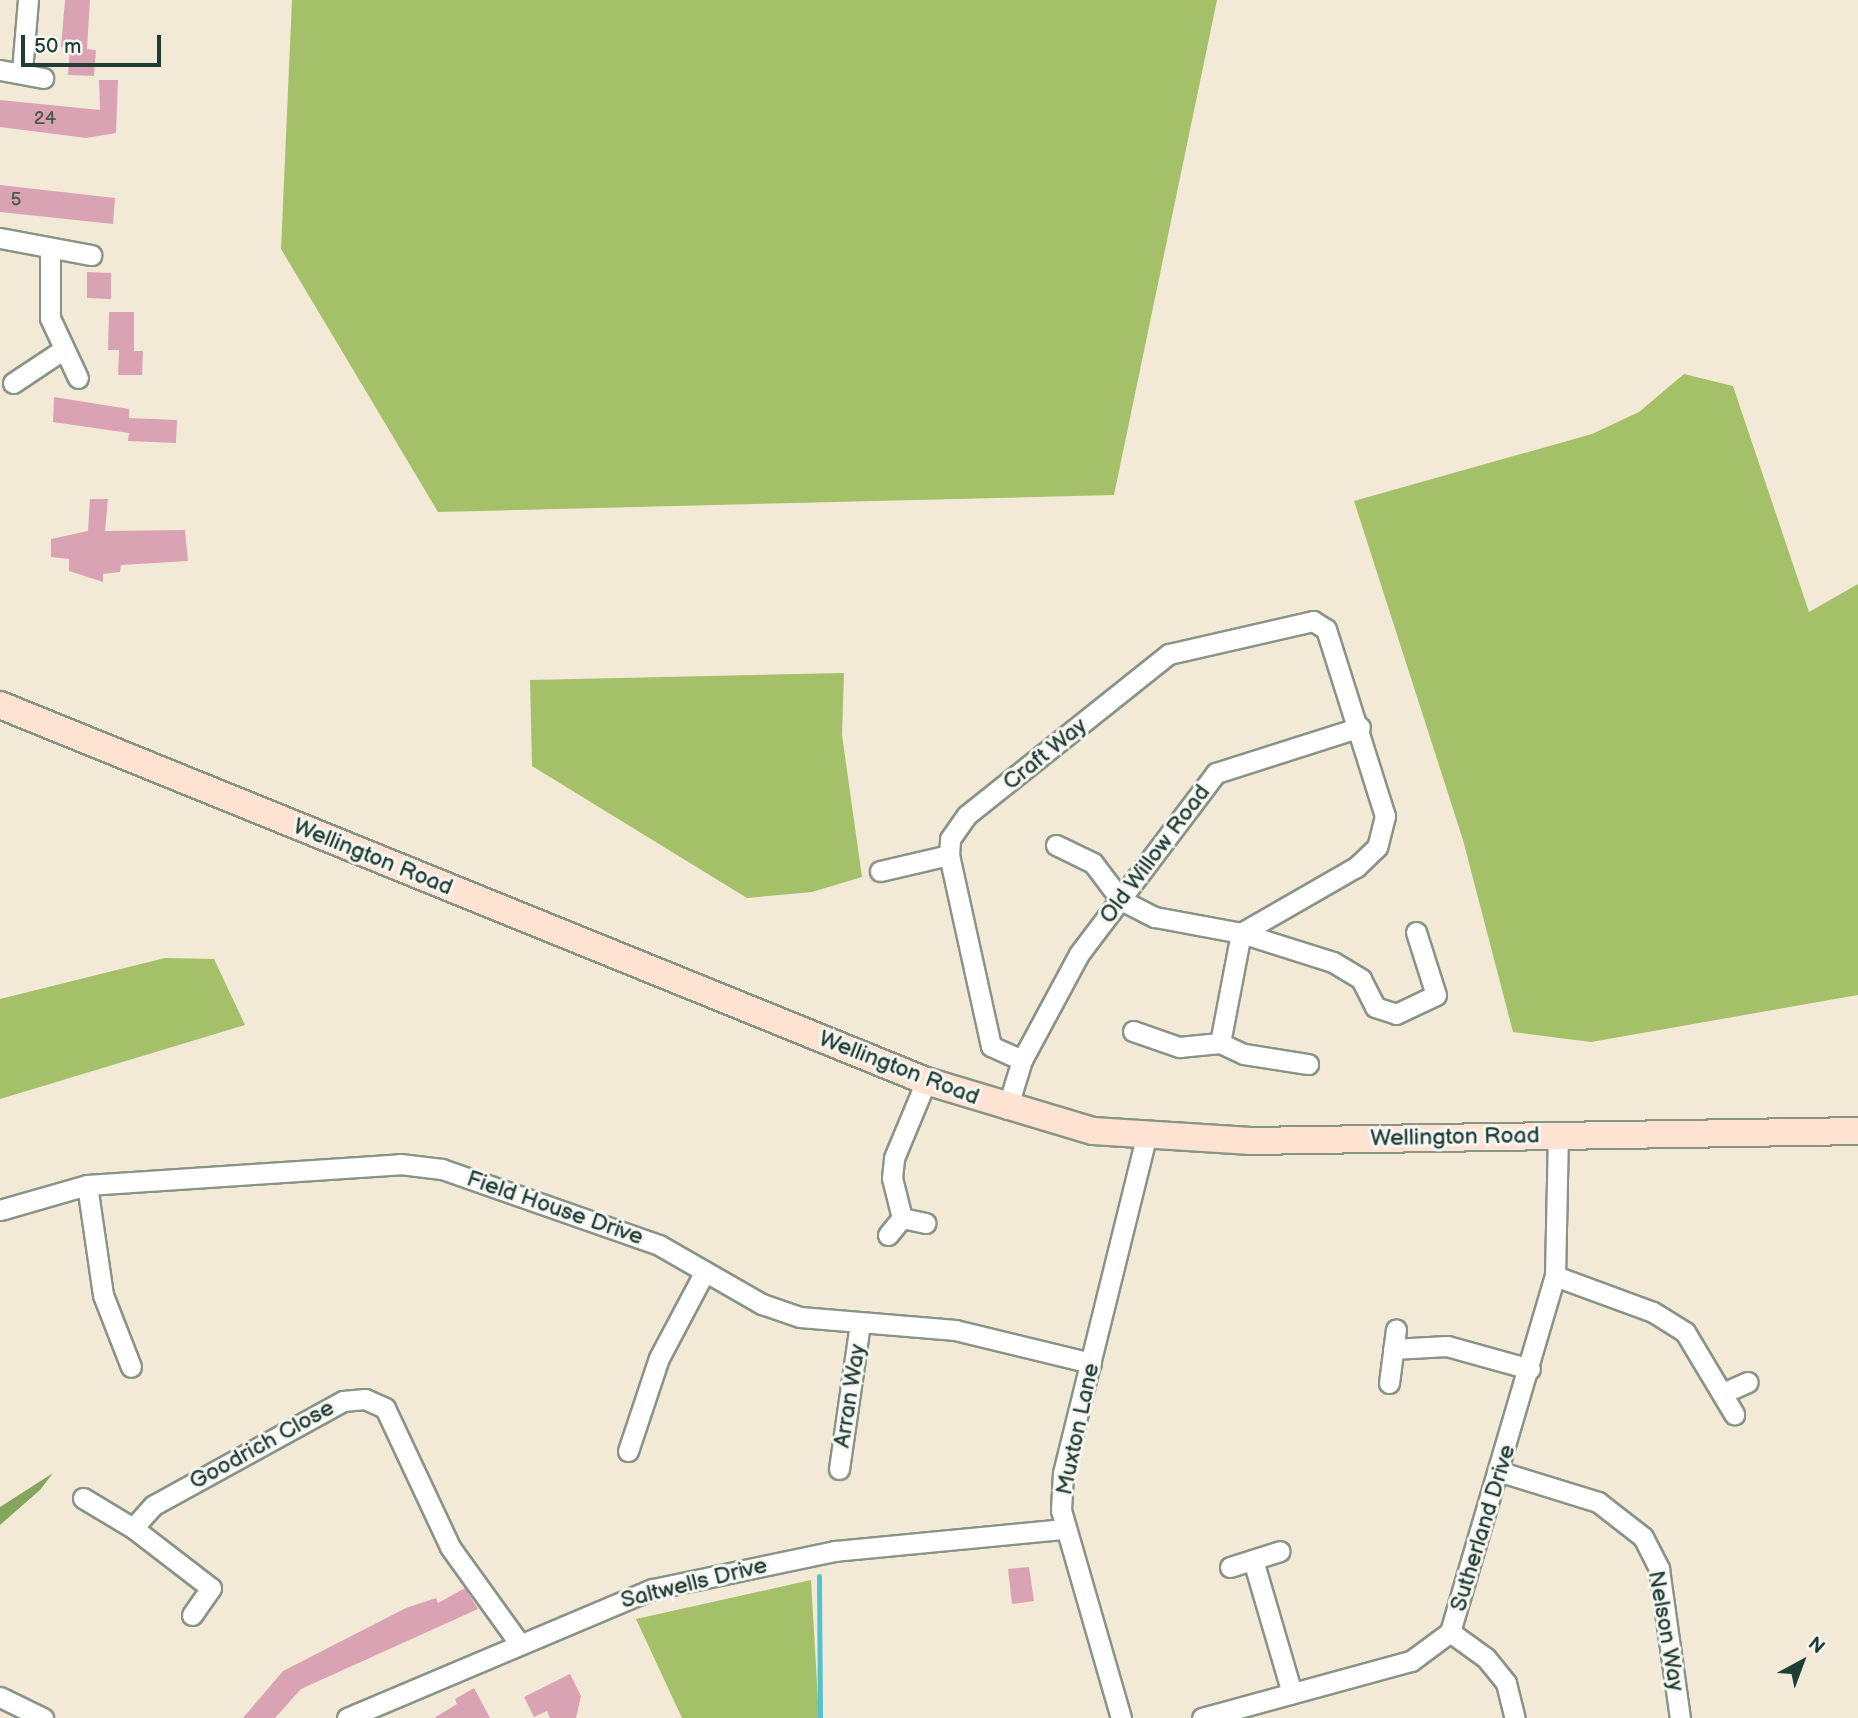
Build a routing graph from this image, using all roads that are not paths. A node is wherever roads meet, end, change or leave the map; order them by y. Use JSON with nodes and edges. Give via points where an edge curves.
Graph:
{"nodes":[{"id":1,"x":28,"y":0,"type":"edge"},
{"id":2,"x":0,"y":70,"type":"edge"},
{"id":3,"x":22,"y":71,"type":"junction"},
{"id":4,"x":43,"y":78,"type":"dead end"},
{"id":5,"x":0,"y":238,"type":"edge"},
{"id":6,"x":50,"y":249,"type":"junction"},
{"id":7,"x":91,"y":255,"type":"dead end"},
{"id":8,"x":61,"y":351,"type":"junction"},
{"id":9,"x":78,"y":377,"type":"dead end"},
{"id":10,"x":13,"y":383,"type":"dead end"},
{"id":11,"x":0,"y":705,"type":"edge"},
{"id":12,"x":1360,"y":727,"type":"junction"},
{"id":13,"x":1056,"y":845,"type":"dead end"},
{"id":14,"x":948,"y":855,"type":"junction"},
{"id":15,"x":880,"y":871,"type":"dead end"},
{"id":16,"x":1121,"y":900,"type":"junction"},
{"id":17,"x":1416,"y":932,"type":"dead end"},
{"id":18,"x":1241,"y":933,"type":"junction"},
{"id":19,"x":1133,"y":1031,"type":"dead end"},
{"id":20,"x":1220,"y":1043,"type":"junction"},
{"id":21,"x":1022,"y":1060,"type":"junction"},
{"id":22,"x":1308,"y":1064,"type":"dead end"},
{"id":23,"x":926,"y":1081,"type":"junction"},
{"id":24,"x":1007,"y":1109,"type":"junction"},
{"id":25,"x":1858,"y":1131,"type":"edge"},
{"id":26,"x":1558,"y":1136,"type":"junction"},
{"id":27,"x":1146,"y":1138,"type":"junction"},
{"id":28,"x":87,"y":1185,"type":"junction"},
{"id":29,"x":0,"y":1210,"type":"edge"},
{"id":30,"x":902,"y":1218,"type":"junction"},
{"id":31,"x":925,"y":1223,"type":"dead end"},
{"id":32,"x":888,"y":1235,"type":"dead end"},
{"id":33,"x":705,"y":1271,"type":"junction"},
{"id":34,"x":1555,"y":1276,"type":"junction"},
{"id":35,"x":860,"y":1323,"type":"junction"},
{"id":36,"x":1396,"y":1329,"type":"dead end"},
{"id":37,"x":1393,"y":1349,"type":"junction"},
{"id":38,"x":1091,"y":1363,"type":"junction"},
{"id":39,"x":131,"y":1367,"type":"dead end"},
{"id":40,"x":1530,"y":1369,"type":"junction"},
{"id":41,"x":1748,"y":1382,"type":"dead end"},
{"id":42,"x":1389,"y":1383,"type":"dead end"},
{"id":43,"x":1723,"y":1393,"type":"junction"},
{"id":44,"x":1734,"y":1414,"type":"dead end"},
{"id":45,"x":628,"y":1451,"type":"dead end"},
{"id":46,"x":839,"y":1469,"type":"dead end"},
{"id":47,"x":1501,"y":1472,"type":"junction"},
{"id":48,"x":83,"y":1498,"type":"dead end"},
{"id":49,"x":133,"y":1528,"type":"junction"},
{"id":50,"x":1063,"y":1529,"type":"junction"},
{"id":51,"x":1280,"y":1551,"type":"dead end"},
{"id":52,"x":1253,"y":1560,"type":"junction"},
{"id":53,"x":1230,"y":1567,"type":"dead end"},
{"id":54,"x":192,"y":1615,"type":"dead end"},
{"id":55,"x":1450,"y":1632,"type":"junction"},
{"id":56,"x":519,"y":1643,"type":"junction"},
{"id":57,"x":1292,"y":1693,"type":"junction"},
{"id":58,"x":0,"y":1697,"type":"edge"},
{"id":59,"x":43,"y":1718,"type":"edge"},
{"id":60,"x":347,"y":1718,"type":"edge"},
{"id":61,"x":1121,"y":1718,"type":"edge"},
{"id":62,"x":1202,"y":1718,"type":"edge"},
{"id":63,"x":1515,"y":1718,"type":"edge"},
{"id":64,"x":1680,"y":1718,"type":"edge"}],
"edges":[{"from":1,"to":3,"type":"street"},
{"from":2,"to":3,"type":"street"},
{"from":3,"to":4,"type":"street"},
{"from":5,"to":6,"type":"street"},
{"from":6,"to":7,"type":"street"},
{"from":6,"to":8,"type":"street","via":[[50,318]]},
{"from":8,"to":9,"type":"street"},
{"from":8,"to":10,"type":"street"},
{"from":11,"to":23,"type":"street","name":"Wellington Road"},
{"from":12,"to":14,"type":"street","name":"Craft Way","via":[[1326,629],[1313,621],[1169,654],[967,815],[950,839]]},
{"from":12,"to":16,"type":"street","name":"Old Willow Road","via":[[1216,773]]},
{"from":12,"to":18,"type":"street","via":[[1384,816],[1377,847],[1356,867]]},
{"from":13,"to":16,"type":"street","via":[[1093,863]]},
{"from":14,"to":15,"type":"street"},
{"from":14,"to":21,"type":"street","via":[[991,1046]]},
{"from":16,"to":18,"type":"street","via":[[1155,917]]},
{"from":16,"to":21,"type":"street","name":"Old Willow Road","via":[[1079,954]]},
{"from":17,"to":18,"type":"street","via":[[1436,995],[1396,1014],[1375,1007],[1362,979],[1333,962]]},
{"from":18,"to":20,"type":"street"},
{"from":19,"to":20,"type":"street","via":[[1179,1047]]},
{"from":20,"to":22,"type":"street","via":[[1244,1054]]},
{"from":21,"to":24,"type":"street"},
{"from":23,"to":24,"type":"street","name":"Wellington Road"},
{"from":23,"to":30,"type":"street","via":[[894,1158],[892,1178]]},
{"from":24,"to":27,"type":"street","name":"Wellington Road"},
{"from":25,"to":26,"type":"street","name":"Wellington Road"},
{"from":26,"to":27,"type":"street","name":"Wellington Road"},
{"from":26,"to":34,"type":"street","name":"Sutherland Drive"},
{"from":27,"to":38,"type":"street","name":"Muxton Lane"},
{"from":28,"to":29,"type":"street","name":"Field House Drive"},
{"from":28,"to":33,"type":"street","name":"Field House Drive","via":[[400,1164],[442,1169],[607,1223]]},
{"from":28,"to":39,"type":"street","via":[[103,1295]]},
{"from":30,"to":31,"type":"street"},
{"from":30,"to":32,"type":"street"},
{"from":33,"to":35,"type":"street","name":"Field House Drive","via":[[775,1309]]},
{"from":33,"to":45,"type":"street","via":[[659,1358]]},
{"from":34,"to":40,"type":"street","name":"Sutherland Drive"},
{"from":34,"to":43,"type":"street","via":[[1653,1312],[1685,1332]]},
{"from":35,"to":38,"type":"street","name":"Field House Drive","via":[[995,1337]]},
{"from":35,"to":46,"type":"street","name":"Arran Way"},
{"from":36,"to":37,"type":"street"},
{"from":37,"to":40,"type":"street","via":[[1447,1346]]},
{"from":37,"to":42,"type":"street"},
{"from":38,"to":50,"type":"street","name":"Muxton Lane","via":[[1063,1473]]},
{"from":40,"to":47,"type":"street","name":"Sutherland Drive"},
{"from":41,"to":43,"type":"street"},
{"from":43,"to":44,"type":"street"},
{"from":47,"to":55,"type":"street","name":"Sutherland Drive"},
{"from":47,"to":64,"type":"street","name":"Nelson Way","via":[[1598,1502],[1643,1537],[1659,1569]]},
{"from":48,"to":49,"type":"street"},
{"from":49,"to":54,"type":"street","via":[[211,1588]]},
{"from":49,"to":56,"type":"street","name":"Goodrich Close","via":[[154,1505],[343,1401],[365,1399],[385,1408],[450,1547]]},
{"from":50,"to":56,"type":"street","name":"Saltwells Drive","via":[[835,1551],[716,1575],[617,1601]]},
{"from":50,"to":61,"type":"street","name":"Muxton Lane"},
{"from":51,"to":52,"type":"street"},
{"from":52,"to":53,"type":"street"},
{"from":52,"to":57,"type":"street"},
{"from":55,"to":57,"type":"street","name":"Sutherland Drive","via":[[1411,1661]]},
{"from":55,"to":63,"type":"street","via":[[1486,1658],[1506,1683]]},
{"from":56,"to":60,"type":"street","name":"Saltwells Drive"},
{"from":57,"to":62,"type":"street","name":"Sutherland Drive"},
{"from":58,"to":59,"type":"street"}]}
